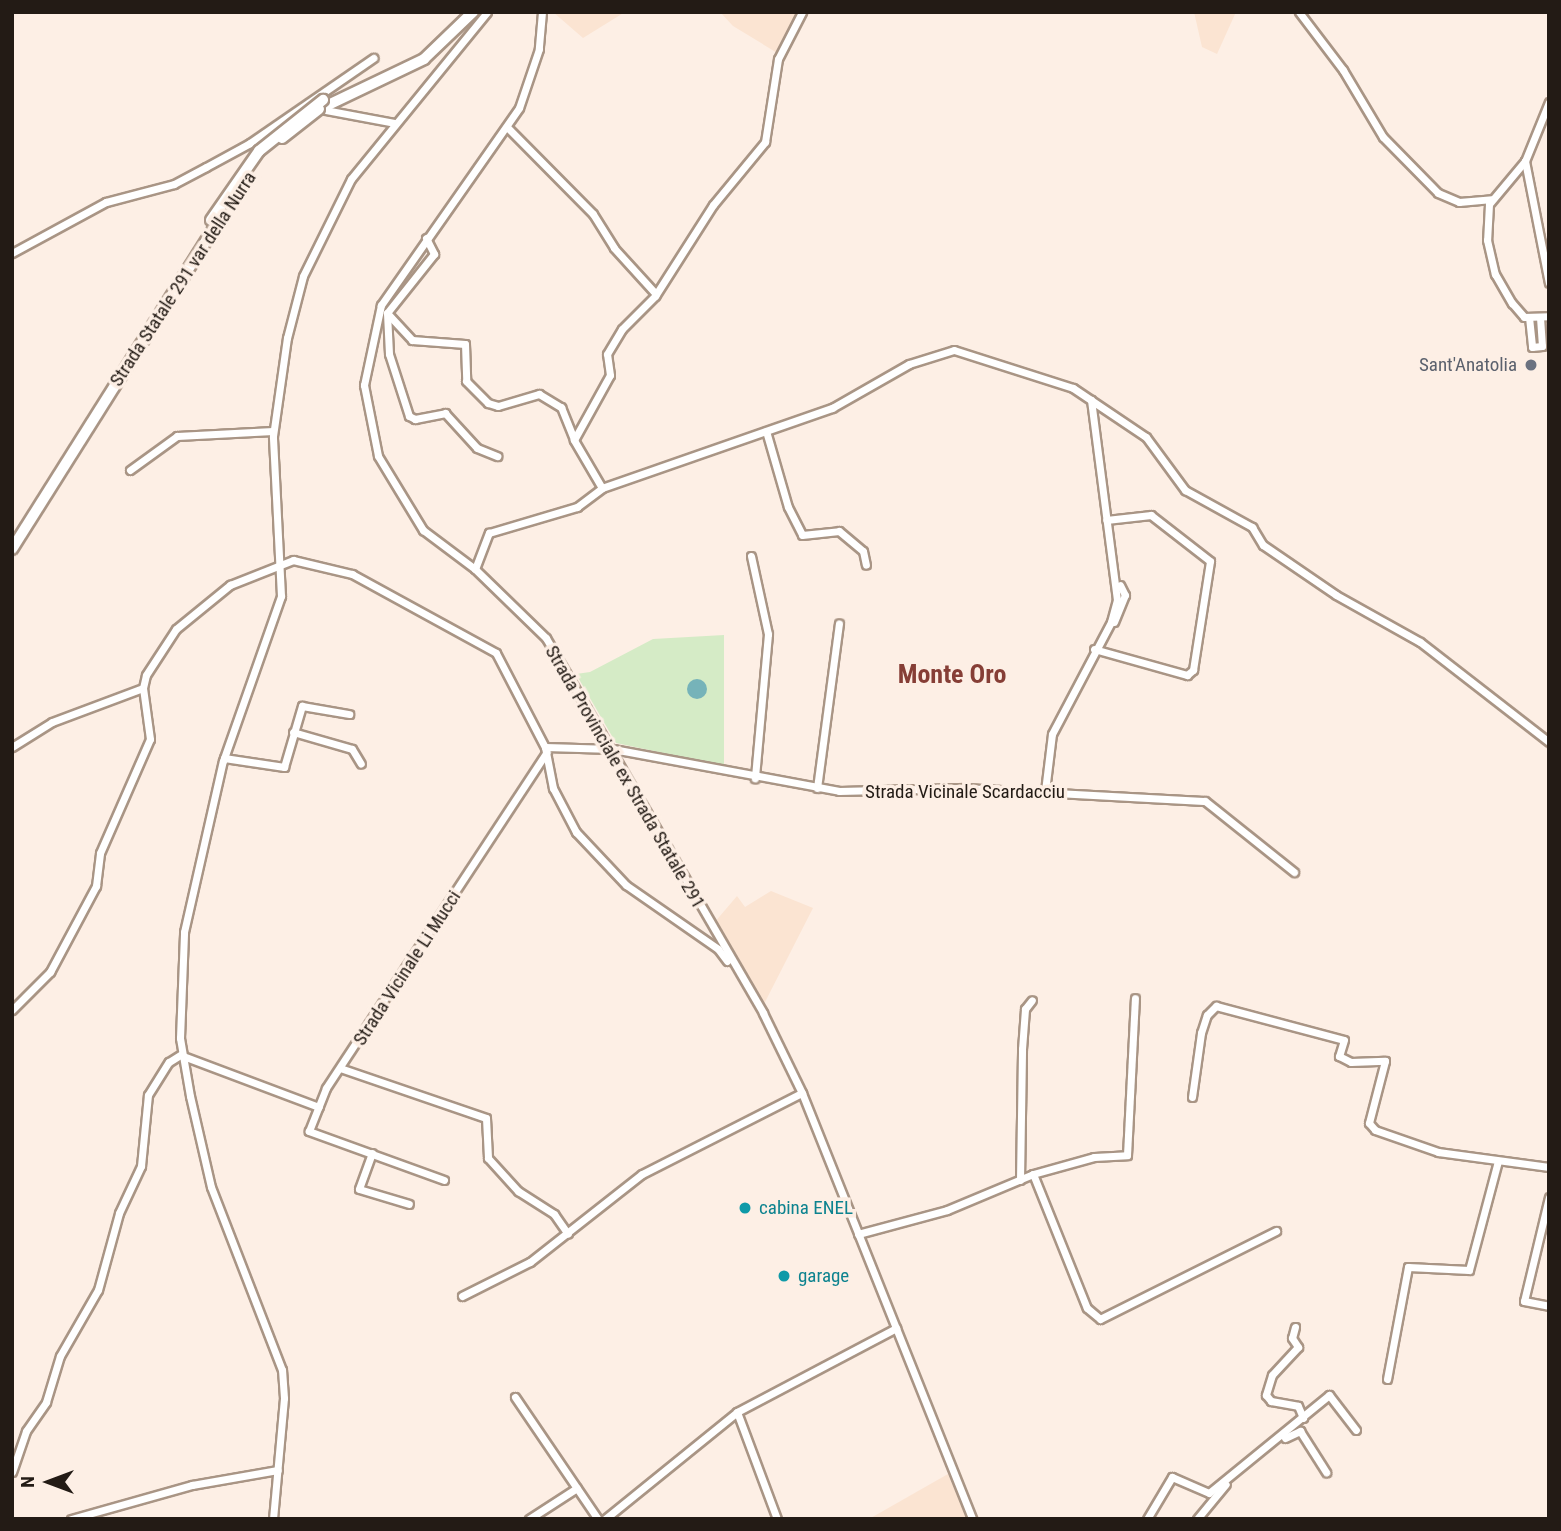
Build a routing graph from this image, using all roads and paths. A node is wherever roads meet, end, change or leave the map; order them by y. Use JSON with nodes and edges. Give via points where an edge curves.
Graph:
{"nodes":[{"id":1,"x":463,"y":12,"type":"edge"},
{"id":2,"x":473,"y":12,"type":"edge"},
{"id":3,"x":487,"y":12,"type":"edge"},
{"id":4,"x":802,"y":12,"type":"edge"},
{"id":5,"x":1299,"y":12,"type":"edge"},
{"id":6,"x":542,"y":14,"type":"edge"},
{"id":7,"x":373,"y":58,"type":"dead end"},
{"id":8,"x":1549,"y":102,"type":"edge"},
{"id":9,"x":324,"y":103,"type":"junction"},
{"id":10,"x":302,"y":104,"type":"junction"},
{"id":11,"x":395,"y":123,"type":"junction"},
{"id":12,"x":507,"y":127,"type":"junction"},
{"id":13,"x":1525,"y":161,"type":"junction"},
{"id":14,"x":1492,"y":199,"type":"junction"},
{"id":15,"x":214,"y":222,"type":"junction"},
{"id":16,"x":426,"y":238,"type":"junction"},
{"id":17,"x":12,"y":253,"type":"edge"},
{"id":18,"x":1549,"y":283,"type":"edge"},
{"id":19,"x":656,"y":294,"type":"junction"},
{"id":20,"x":387,"y":313,"type":"junction"},
{"id":21,"x":1529,"y":317,"type":"junction"},
{"id":22,"x":1544,"y":317,"type":"edge"},
{"id":23,"x":1091,"y":400,"type":"junction"},
{"id":24,"x":273,"y":431,"type":"junction"},
{"id":25,"x":766,"y":431,"type":"junction"},
{"id":26,"x":574,"y":440,"type":"junction"},
{"id":27,"x":497,"y":456,"type":"dead end"},
{"id":28,"x":130,"y":470,"type":"dead end"},
{"id":29,"x":602,"y":488,"type":"junction"},
{"id":30,"x":1106,"y":520,"type":"junction"},
{"id":31,"x":12,"y":536,"type":"edge"},
{"id":32,"x":12,"y":549,"type":"edge"},
{"id":33,"x":751,"y":555,"type":"dead end"},
{"id":34,"x":866,"y":565,"type":"dead end"},
{"id":35,"x":279,"y":566,"type":"junction"},
{"id":36,"x":475,"y":569,"type":"junction"},
{"id":37,"x":839,"y":622,"type":"dead end"},
{"id":38,"x":1096,"y":650,"type":"junction"},
{"id":39,"x":143,"y":688,"type":"junction"},
{"id":40,"x":349,"y":714,"type":"dead end"},
{"id":41,"x":293,"y":732,"type":"junction"},
{"id":42,"x":1549,"y":742,"type":"edge"},
{"id":43,"x":12,"y":747,"type":"edge"},
{"id":44,"x":546,"y":749,"type":"junction"},
{"id":45,"x":613,"y":749,"type":"junction"},
{"id":46,"x":224,"y":758,"type":"junction"},
{"id":47,"x":361,"y":764,"type":"dead end"},
{"id":48,"x":755,"y":778,"type":"junction"},
{"id":49,"x":817,"y":788,"type":"junction"},
{"id":50,"x":1047,"y":791,"type":"junction"},
{"id":51,"x":1294,"y":872,"type":"dead end"},
{"id":52,"x":748,"y":988,"type":"junction"},
{"id":53,"x":1135,"y":998,"type":"dead end"},
{"id":54,"x":1032,"y":1000,"type":"dead end"},
{"id":55,"x":12,"y":1010,"type":"edge"},
{"id":56,"x":182,"y":1055,"type":"junction"},
{"id":57,"x":340,"y":1069,"type":"junction"},
{"id":58,"x":802,"y":1093,"type":"junction"},
{"id":59,"x":1192,"y":1097,"type":"dead end"},
{"id":60,"x":319,"y":1107,"type":"junction"},
{"id":61,"x":372,"y":1153,"type":"junction"},
{"id":62,"x":1498,"y":1161,"type":"junction"},
{"id":63,"x":1549,"y":1167,"type":"edge"},
{"id":64,"x":1033,"y":1174,"type":"junction"},
{"id":65,"x":444,"y":1180,"type":"dead end"},
{"id":66,"x":1020,"y":1180,"type":"junction"},
{"id":67,"x":1549,"y":1197,"type":"edge"},
{"id":68,"x":410,"y":1203,"type":"dead end"},
{"id":69,"x":1276,"y":1231,"type":"dead end"},
{"id":70,"x":568,"y":1234,"type":"junction"},
{"id":71,"x":858,"y":1234,"type":"junction"},
{"id":72,"x":462,"y":1296,"type":"dead end"},
{"id":73,"x":1549,"y":1306,"type":"edge"},
{"id":74,"x":896,"y":1328,"type":"junction"},
{"id":75,"x":1295,"y":1328,"type":"dead end"},
{"id":76,"x":1387,"y":1379,"type":"dead end"},
{"id":77,"x":515,"y":1397,"type":"dead end"},
{"id":78,"x":737,"y":1412,"type":"junction"},
{"id":79,"x":1303,"y":1418,"type":"junction"},
{"id":80,"x":1356,"y":1430,"type":"dead end"},
{"id":81,"x":278,"y":1470,"type":"junction"},
{"id":82,"x":12,"y":1472,"type":"edge"},
{"id":83,"x":1326,"y":1472,"type":"dead end"},
{"id":84,"x":577,"y":1488,"type":"junction"},
{"id":85,"x":591,"y":1511,"type":"junction"},
{"id":86,"x":71,"y":1519,"type":"edge"},
{"id":87,"x":273,"y":1519,"type":"edge"},
{"id":88,"x":529,"y":1519,"type":"edge"},
{"id":89,"x":583,"y":1519,"type":"edge"},
{"id":90,"x":598,"y":1519,"type":"edge"},
{"id":91,"x":605,"y":1519,"type":"edge"},
{"id":92,"x":778,"y":1519,"type":"edge"},
{"id":93,"x":972,"y":1519,"type":"edge"},
{"id":94,"x":1147,"y":1519,"type":"edge"},
{"id":95,"x":1197,"y":1519,"type":"edge"}],
"edges":[{"from":1,"to":9,"type":"highway","name":"Strada Statale 291 var della Nurra","via":[[426,49]]},
{"from":2,"to":9,"type":"highway","name":"Strada Statale 291 var della Nurra","via":[[424,59]]},
{"from":3,"to":11,"type":"street"},
{"from":4,"to":19,"type":"street","via":[[778,59],[765,142],[713,205]]},
{"from":5,"to":14,"type":"street","via":[[1343,70],[1383,137],[1438,193],[1459,202]]},
{"from":6,"to":12,"type":"street","name":"Strada Provinciale ex Strada Statale 291","via":[[531,78]]},
{"from":7,"to":10,"type":"street"},
{"from":8,"to":13,"type":"street"},
{"from":9,"to":15,"type":"highway","name":"Strada Statale 291 var della Nurra","bridge":true,"via":[[271,148]]},
{"from":10,"to":11,"type":"street"},
{"from":10,"to":17,"type":"street","via":[[250,143],[185,178],[106,202]]},
{"from":11,"to":24,"type":"street","via":[[337,201],[303,276],[287,338]]},
{"from":12,"to":16,"type":"street","name":"Strada Provinciale ex Strada Statale 291"},
{"from":12,"to":19,"type":"street","via":[[593,214],[614,248]]},
{"from":13,"to":14,"type":"street"},
{"from":13,"to":18,"type":"street"},
{"from":14,"to":21,"type":"street","via":[[1487,240],[1495,274],[1511,303]]},
{"from":15,"to":31,"type":"highway","name":"Strada Statale 291 var della Nurra"},
{"from":15,"to":32,"type":"highway","name":"Strada Statale 291 var della Nurra"},
{"from":16,"to":20,"type":"street","via":[[434,254]]},
{"from":16,"to":36,"type":"street","name":"Strada Provinciale ex Strada Statale 291","via":[[381,305],[366,366],[367,410],[378,456],[415,520]]},
{"from":19,"to":26,"type":"street","via":[[622,329],[607,354],[610,374]]},
{"from":20,"to":26,"type":"street","via":[[412,340],[465,344],[466,381],[488,402],[498,406],[539,394],[561,407]]},
{"from":20,"to":27,"type":"street","via":[[388,354],[409,416],[445,413],[477,448]]},
{"from":21,"to":22,"type":"street"},
{"from":21,"to":22,"type":"street","via":[[1532,347],[1542,346]]},
{"from":23,"to":25,"type":"street","via":[[1052,379],[954,350],[909,364],[832,408]]},
{"from":23,"to":30,"type":"street"},
{"from":23,"to":42,"type":"street","via":[[1146,437],[1185,490],[1252,527],[1263,545],[1336,595],[1420,642]]},
{"from":24,"to":28,"type":"street","via":[[177,436]]},
{"from":24,"to":35,"type":"street"},
{"from":25,"to":29,"type":"street"},
{"from":25,"to":34,"type":"street","via":[[788,507],[802,536],[839,531],[863,551]]},
{"from":26,"to":29,"type":"street"},
{"from":29,"to":36,"type":"street","via":[[577,507],[489,533]]},
{"from":30,"to":38,"type":"street","via":[[1117,582],[1111,622]]},
{"from":30,"to":38,"type":"street","via":[[1151,514],[1210,561],[1193,670],[1186,675]]},
{"from":33,"to":48,"type":"street","via":[[768,634]]},
{"from":35,"to":39,"type":"street","via":[[230,585],[176,629],[146,675]]},
{"from":35,"to":44,"type":"street","via":[[293,560],[312,561],[352,574],[496,653]]},
{"from":35,"to":46,"type":"street","via":[[281,596]]},
{"from":36,"to":45,"type":"street","name":"Strada Provinciale ex Strada Statale 291","via":[[546,638]]},
{"from":37,"to":49,"type":"street"},
{"from":38,"to":50,"type":"street","via":[[1052,734]]},
{"from":39,"to":43,"type":"street","via":[[52,722]]},
{"from":39,"to":55,"type":"street","via":[[150,739],[100,853],[96,886],[50,972]]},
{"from":40,"to":41,"type":"street","via":[[303,706]]},
{"from":41,"to":46,"type":"street","via":[[284,767]]},
{"from":41,"to":47,"type":"street","via":[[352,749]]},
{"from":44,"to":45,"type":"street","name":"Strada Vicinale Scardacciu"},
{"from":44,"to":52,"type":"street","via":[[554,788],[576,832],[626,885],[718,949]]},
{"from":44,"to":57,"type":"street","name":"Strada Vicinale Li Mucci"},
{"from":45,"to":48,"type":"street","name":"Strada Vicinale Scardacciu"},
{"from":45,"to":52,"type":"street","name":"Strada Provinciale ex Strada Statale 291"},
{"from":46,"to":56,"type":"street","via":[[184,932]]},
{"from":48,"to":49,"type":"street","name":"Strada Vicinale Scardacciu"},
{"from":49,"to":50,"type":"street","name":"Strada Vicinale Scardacciu"},
{"from":50,"to":51,"type":"street","name":"Strada Vicinale Scardacciu","via":[[1205,801]]},
{"from":52,"to":58,"type":"street","name":"Strada Provinciale ex Strada Statale 291"},
{"from":53,"to":64,"type":"street","via":[[1127,1155],[1094,1157]]},
{"from":54,"to":66,"type":"street","via":[[1025,1009],[1022,1049]]},
{"from":56,"to":60,"type":"street"},
{"from":56,"to":81,"type":"street","via":[[211,1187],[282,1370]]},
{"from":56,"to":82,"type":"street","via":[[169,1062],[148,1095],[141,1166],[119,1213],[98,1290],[60,1356],[46,1402],[26,1431]]},
{"from":57,"to":60,"type":"street","name":"Strada Vicinale Li Mucci"},
{"from":57,"to":70,"type":"street","via":[[486,1118],[488,1158],[518,1191],[554,1214]]},
{"from":58,"to":70,"type":"street","via":[[642,1174]]},
{"from":58,"to":71,"type":"street","name":"Strada Provinciale ex Strada Statale 291"},
{"from":59,"to":62,"type":"street","via":[[1200,1033],[1216,1006],[1344,1041],[1339,1056],[1351,1062],[1385,1061],[1369,1123],[1375,1130],[1438,1152]]},
{"from":60,"to":61,"type":"street","name":"Strada Vicinale Li Mucci","via":[[309,1131]]},
{"from":61,"to":65,"type":"street","name":"Strada Vicinale Li Mucci"},
{"from":61,"to":68,"type":"street","via":[[359,1189]]},
{"from":62,"to":63,"type":"street"},
{"from":62,"to":76,"type":"street","via":[[1469,1270],[1408,1267]]},
{"from":64,"to":66,"type":"street"},
{"from":64,"to":69,"type":"street","via":[[1087,1308],[1100,1319]]},
{"from":66,"to":71,"type":"street","via":[[947,1210]]},
{"from":67,"to":73,"type":"street","via":[[1524,1301]]},
{"from":70,"to":72,"type":"street","via":[[530,1262]]},
{"from":71,"to":74,"type":"street","name":"Strada Provinciale ex Strada Statale 291"},
{"from":74,"to":78,"type":"street"},
{"from":74,"to":93,"type":"street","name":"Strada Provinciale ex Strada Statale 291"},
{"from":75,"to":79,"type":"street","via":[[1292,1338],[1298,1347],[1272,1375],[1266,1395],[1270,1401],[1298,1406]]},
{"from":77,"to":84,"type":"street"},
{"from":78,"to":91,"type":"street"},
{"from":78,"to":92,"type":"street"},
{"from":79,"to":80,"type":"street","via":[[1329,1395]]},
{"from":79,"to":94,"type":"street","via":[[1209,1493],[1172,1477]]},
{"from":81,"to":86,"type":"street","via":[[192,1485]]},
{"from":81,"to":87,"type":"street"},
{"from":83,"to":95,"type":"street","via":[[1300,1431],[1295,1431],[1225,1485]]},
{"from":84,"to":85,"type":"street"},
{"from":84,"to":88,"type":"street"},
{"from":85,"to":89,"type":"street"},
{"from":85,"to":90,"type":"street"}]}
